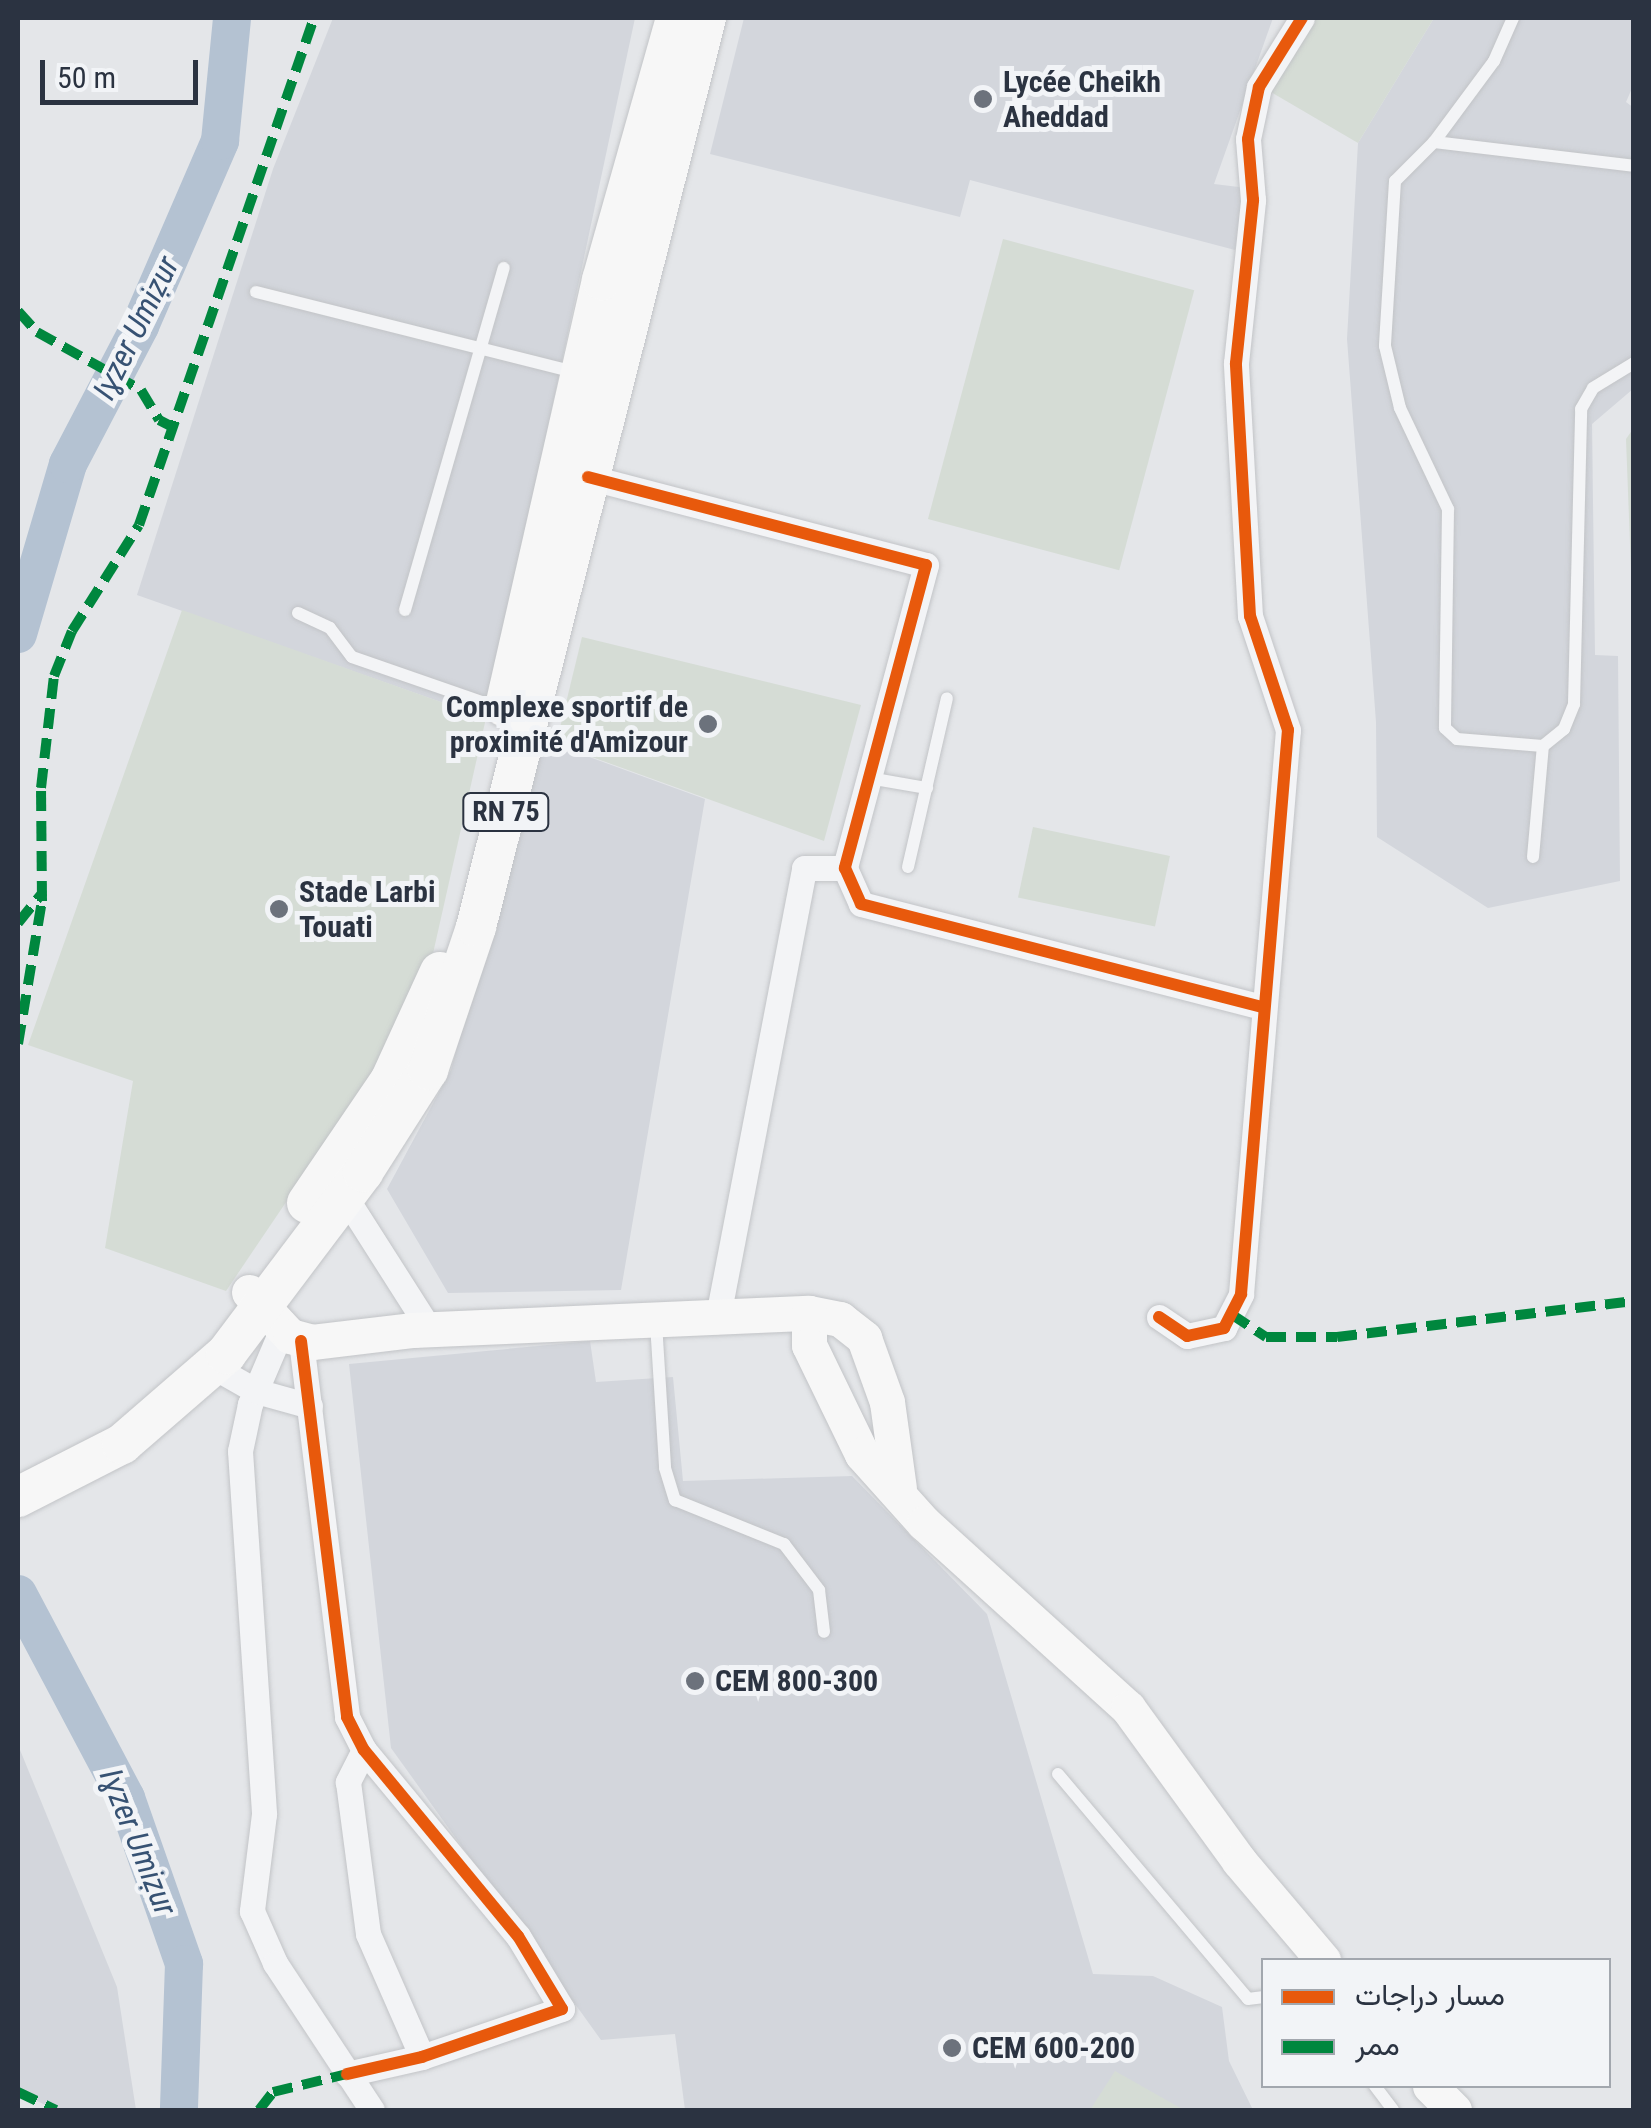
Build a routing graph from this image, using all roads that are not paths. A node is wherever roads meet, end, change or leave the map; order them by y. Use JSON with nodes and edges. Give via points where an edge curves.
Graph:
{"nodes":[{"id":1,"x":676,"y":18,"type":"edge"},
{"id":2,"x":706,"y":18,"type":"edge"},
{"id":3,"x":1302,"y":18,"type":"edge"},
{"id":4,"x":1512,"y":18,"type":"edge"},
{"id":5,"x":658,"y":139,"type":"junction"},
{"id":6,"x":1434,"y":142,"type":"junction"},
{"id":7,"x":1634,"y":166,"type":"edge"},
{"id":8,"x":504,"y":268,"type":"dead end"},
{"id":9,"x":256,"y":292,"type":"dead end"},
{"id":10,"x":481,"y":347,"type":"junction"},
{"id":11,"x":1634,"y":363,"type":"edge"},
{"id":12,"x":580,"y":374,"type":"junction"},
{"id":13,"x":588,"y":477,"type":"junction"},
{"id":14,"x":404,"y":610,"type":"dead end"},
{"id":15,"x":298,"y":613,"type":"dead end"},
{"id":16,"x":947,"y":698,"type":"dead end"},
{"id":17,"x":509,"y":728,"type":"junction"},
{"id":18,"x":1543,"y":746,"type":"junction"},
{"id":19,"x":869,"y":778,"type":"junction"},
{"id":20,"x":927,"y":788,"type":"junction"},
{"id":21,"x":1532,"y":857,"type":"dead end"},
{"id":22,"x":908,"y":867,"type":"dead end"},
{"id":23,"x":846,"y":868,"type":"junction"},
{"id":24,"x":1261,"y":1008,"type":"junction"},
{"id":25,"x":344,"y":1194,"type":"junction"},
{"id":26,"x":809,"y":1313,"type":"junction"},
{"id":27,"x":1159,"y":1317,"type":"dead end"},
{"id":28,"x":274,"y":1318,"type":"junction"},
{"id":29,"x":716,"y":1320,"type":"junction"},
{"id":30,"x":656,"y":1323,"type":"junction"},
{"id":31,"x":430,"y":1330,"type":"junction"},
{"id":32,"x":212,"y":1366,"type":"junction"},
{"id":33,"x":256,"y":1391,"type":"junction"},
{"id":34,"x":310,"y":1406,"type":"junction"},
{"id":35,"x":65,"y":1470,"type":"junction"},
{"id":36,"x":899,"y":1488,"type":"junction"},
{"id":37,"x":18,"y":1497,"type":"edge"},
{"id":38,"x":824,"y":1632,"type":"dead end"},
{"id":39,"x":364,"y":1750,"type":"junction"},
{"id":40,"x":1058,"y":1774,"type":"dead end"},
{"id":41,"x":1321,"y":1958,"type":"edge"},
{"id":42,"x":1261,"y":1996,"type":"edge"},
{"id":43,"x":422,"y":2056,"type":"junction"},
{"id":44,"x":347,"y":2074,"type":"junction"},
{"id":45,"x":1376,"y":2088,"type":"edge"},
{"id":46,"x":1432,"y":2088,"type":"edge"},
{"id":47,"x":372,"y":2110,"type":"edge"},
{"id":48,"x":1393,"y":2110,"type":"edge"},
{"id":49,"x":1454,"y":2110,"type":"edge"}],
"edges":[{"from":1,"to":5,"type":"main road","number":"RN 75"},
{"from":2,"to":5,"type":"main road","number":"RN 75"},
{"from":3,"to":24,"type":"street","via":[[1259,87],[1248,139],[1253,200],[1236,363],[1250,616],[1288,730]]},
{"from":4,"to":6,"type":"lane","via":[[1494,62]]},
{"from":5,"to":12,"type":"main road","number":"RN 75"},
{"from":5,"to":13,"type":"main road","number":"RN 75"},
{"from":6,"to":7,"type":"lane"},
{"from":6,"to":18,"type":"lane","via":[[1395,181],[1385,346],[1400,408],[1448,509],[1444,728],[1457,739]]},
{"from":8,"to":10,"type":"lane"},
{"from":9,"to":10,"type":"lane"},
{"from":10,"to":12,"type":"lane"},
{"from":10,"to":14,"type":"lane"},
{"from":11,"to":18,"type":"lane","via":[[1594,388],[1581,409],[1574,704],[1564,729]]},
{"from":12,"to":17,"type":"main road","number":"RN 75"},
{"from":13,"to":17,"type":"main road","number":"RN 75"},
{"from":13,"to":19,"type":"street","via":[[926,565]]},
{"from":15,"to":17,"type":"lane","via":[[330,628],[352,657]]},
{"from":16,"to":20,"type":"lane"},
{"from":17,"to":25,"type":"main road","number":"RN 75","via":[[445,1033],[405,1110]]},
{"from":17,"to":28,"type":"main road","number":"RN 75","via":[[423,1015]]},
{"from":18,"to":21,"type":"lane"},
{"from":19,"to":20,"type":"lane"},
{"from":19,"to":23,"type":"street"},
{"from":20,"to":22,"type":"lane"},
{"from":23,"to":24,"type":"street","via":[[861,904]]},
{"from":23,"to":29,"type":"street","via":[[804,868]]},
{"from":24,"to":27,"type":"street","via":[[1242,1294],[1224,1328],[1187,1336]]},
{"from":25,"to":28,"type":"main road","number":"RN 75"},
{"from":25,"to":31,"type":"street"},
{"from":26,"to":29,"type":"main road"},
{"from":26,"to":36,"type":"main road","via":[[809,1345],[837,1412],[862,1454]]},
{"from":26,"to":36,"type":"main road","via":[[840,1319],[864,1338],[886,1402]]},
{"from":28,"to":31,"type":"main road"},
{"from":28,"to":32,"type":"main road","number":"RN 75"},
{"from":28,"to":33,"type":"street"},
{"from":28,"to":34,"type":"street"},
{"from":28,"to":35,"type":"main road","number":"RN 75","via":[[157,1394]]},
{"from":29,"to":30,"type":"main road"},
{"from":30,"to":31,"type":"main road"},
{"from":30,"to":38,"type":"lane","via":[[665,1468],[675,1500],[784,1544],[819,1590]]},
{"from":32,"to":33,"type":"street"},
{"from":32,"to":35,"type":"main road","number":"RN 75","via":[[122,1444]]},
{"from":33,"to":34,"type":"street"},
{"from":33,"to":44,"type":"street","via":[[240,1451],[264,1814],[252,1911],[275,1963]]},
{"from":34,"to":39,"type":"street","via":[[347,1717]]},
{"from":35,"to":37,"type":"main road","number":"RN 75"},
{"from":36,"to":41,"type":"main road","via":[[924,1523],[1128,1708],[1239,1862]]},
{"from":39,"to":43,"type":"street","via":[[348,1782],[368,1934]]},
{"from":39,"to":43,"type":"street","via":[[518,1936],[562,2009]]},
{"from":40,"to":42,"type":"lane","via":[[1248,1998]]},
{"from":43,"to":44,"type":"street"},
{"from":44,"to":47,"type":"street"},
{"from":45,"to":48,"type":"lane"},
{"from":46,"to":49,"type":"main road"}]}
